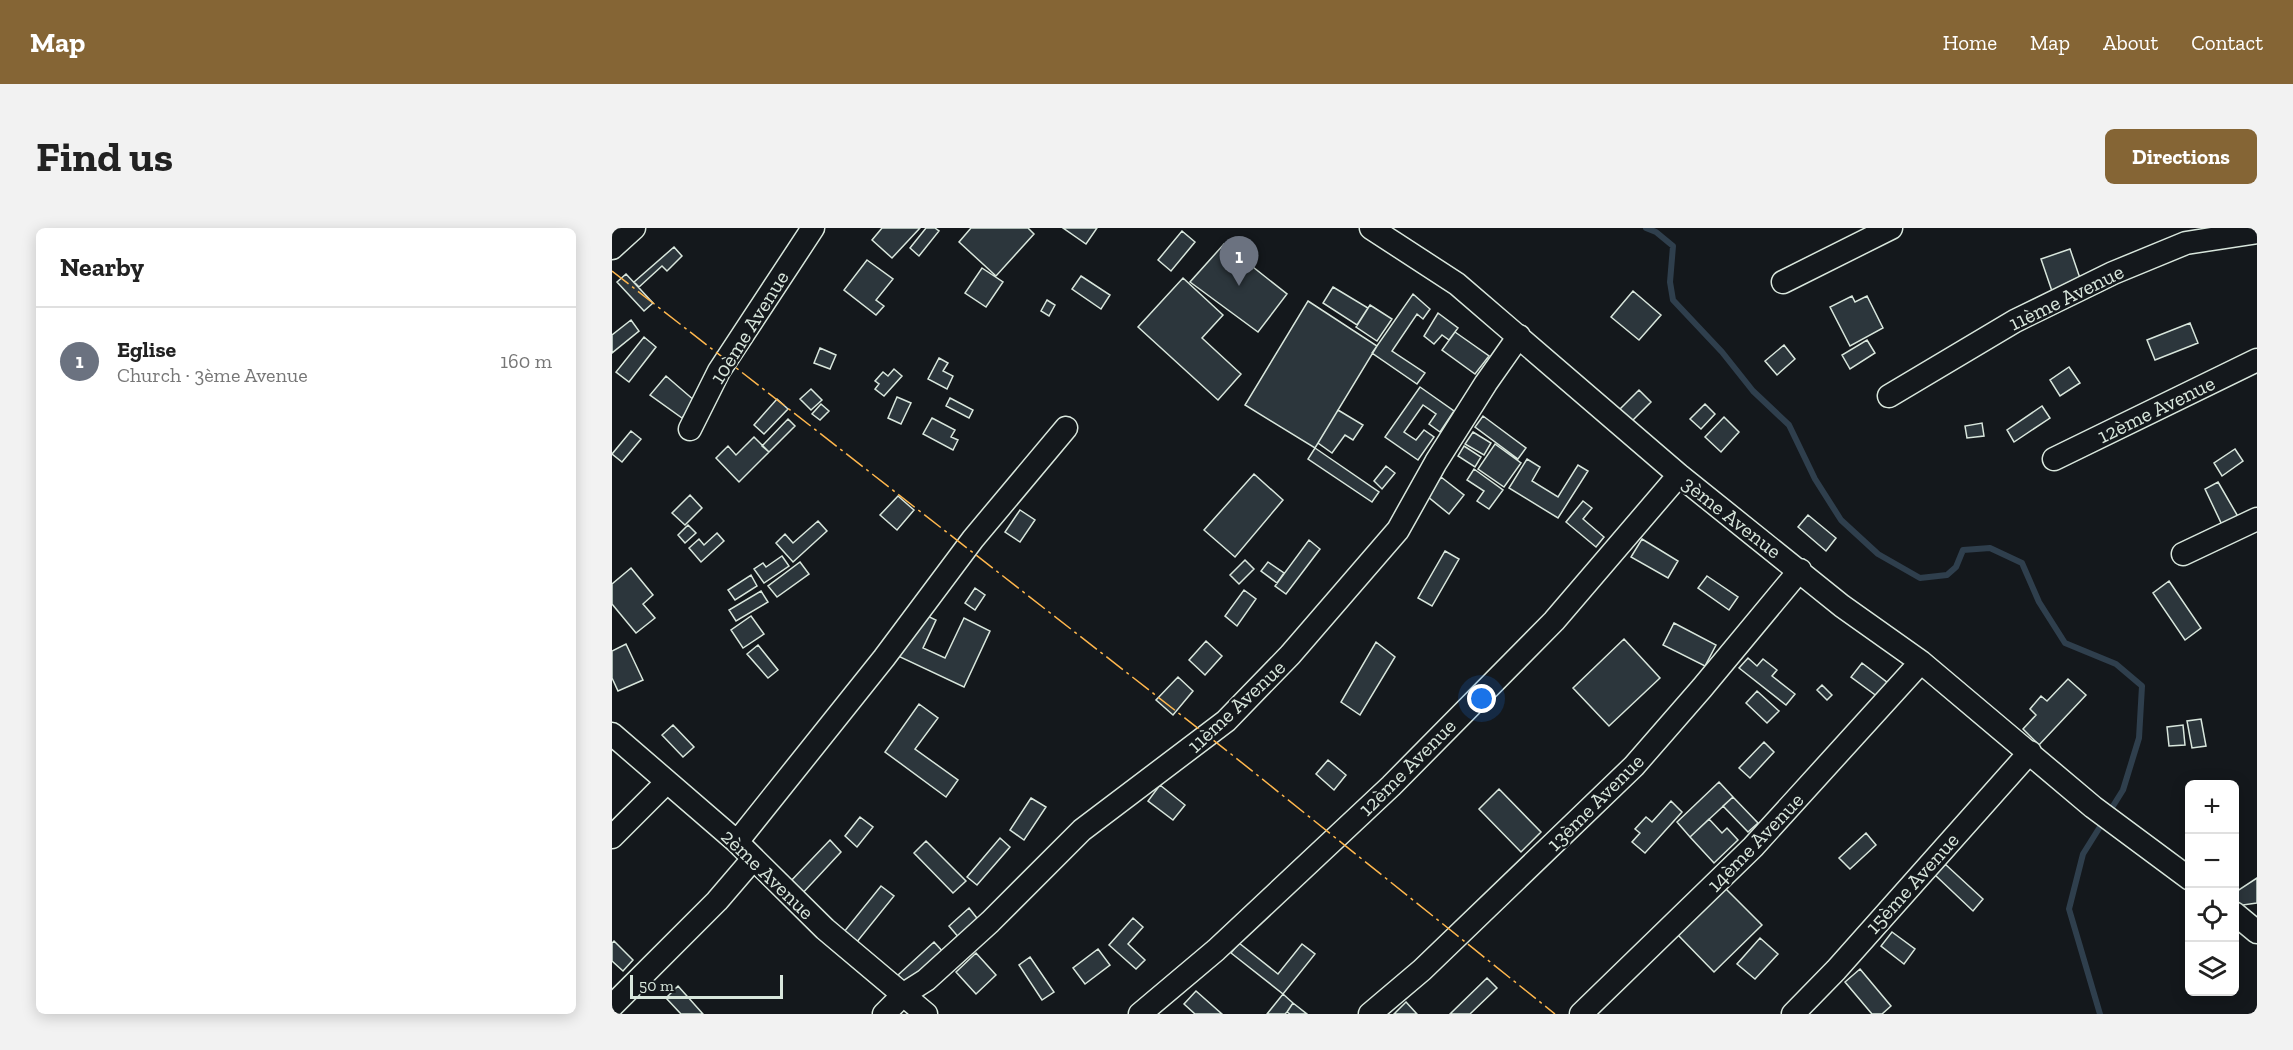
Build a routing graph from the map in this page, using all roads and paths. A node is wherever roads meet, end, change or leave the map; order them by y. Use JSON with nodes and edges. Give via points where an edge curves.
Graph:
{"nodes":[{"id":1,"x":634,"y":228,"type":"edge"},
{"id":2,"x":813,"y":228,"type":"edge"},
{"id":3,"x":1371,"y":228,"type":"edge"},
{"id":4,"x":1891,"y":228,"type":"edge"},
{"id":5,"x":2257,"y":232,"type":"edge"},
{"id":6,"x":612,"y":248,"type":"edge"},
{"id":7,"x":1783,"y":282,"type":"dead end"},
{"id":8,"x":1519,"y":336,"type":"junction"},
{"id":9,"x":2257,"y":360,"type":"edge"},
{"id":10,"x":1889,"y":396,"type":"dead end"},
{"id":11,"x":1066,"y":428,"type":"dead end"},
{"id":12,"x":690,"y":429,"type":"dead end"},
{"id":13,"x":2054,"y":459,"type":"dead end"},
{"id":14,"x":1679,"y":475,"type":"junction"},
{"id":15,"x":2257,"y":519,"type":"edge"},
{"id":16,"x":2184,"y":554,"type":"dead end"},
{"id":17,"x":1800,"y":570,"type":"junction"},
{"id":18,"x":1921,"y":662,"type":"junction"},
{"id":19,"x":612,"y":734,"type":"edge"},
{"id":20,"x":2030,"y":752,"type":"junction"},
{"id":21,"x":667,"y":782,"type":"junction"},
{"id":22,"x":612,"y":837,"type":"edge"},
{"id":23,"x":737,"y":842,"type":"junction"},
{"id":24,"x":753,"y":859,"type":"junction"},
{"id":25,"x":2185,"y":875,"type":"edge"},
{"id":26,"x":2257,"y":909,"type":"edge"},
{"id":27,"x":2239,"y":912,"type":"edge"},
{"id":28,"x":2239,"y":916,"type":"edge"},
{"id":29,"x":2257,"y":932,"type":"edge"},
{"id":30,"x":904,"y":994,"type":"junction"},
{"id":31,"x":612,"y":1006,"type":"edge"},
{"id":32,"x":884,"y":1014,"type":"edge"},
{"id":33,"x":926,"y":1014,"type":"edge"},
{"id":34,"x":1140,"y":1014,"type":"edge"},
{"id":35,"x":1370,"y":1014,"type":"edge"},
{"id":36,"x":1581,"y":1014,"type":"edge"},
{"id":37,"x":1793,"y":1014,"type":"edge"}],
"edges":[{"from":1,"to":6,"type":"street"},
{"from":2,"to":12,"type":"street","name":"10ème Avenue","via":[[718,371]]},
{"from":3,"to":8,"type":"street","name":"3ème Avenue","via":[[1458,284]]},
{"from":4,"to":7,"type":"street"},
{"from":5,"to":10,"type":"street","name":"11ème Avenue","via":[[2186,243],[2113,273],[2015,321]]},
{"from":8,"to":14,"type":"street","name":"3ème Avenue"},
{"from":8,"to":30,"type":"street","name":"11ème Avenue","via":[[1436,462],[1398,530],[1290,655],[1226,721],[1082,830],[990,922],[926,980]]},
{"from":9,"to":13,"type":"street","name":"12ème Avenue"},
{"from":11,"to":23,"type":"street","via":[[973,539]]},
{"from":14,"to":17,"type":"street","name":"3ème Avenue"},
{"from":14,"to":34,"type":"street","name":"12ème Avenue","via":[[1554,621],[1391,786],[1216,950]]},
{"from":15,"to":16,"type":"street"},
{"from":17,"to":18,"type":"street","name":"3ème Avenue","via":[[1842,606]]},
{"from":17,"to":35,"type":"street","name":"13ème Avenue","via":[[1634,766],[1422,970]]},
{"from":18,"to":20,"type":"street","name":"3ème Avenue"},
{"from":18,"to":36,"type":"street","name":"14ème Avenue","via":[[1754,847]]},
{"from":19,"to":21,"type":"street","name":"2ème Avenue"},
{"from":20,"to":25,"type":"street","name":"3ème Avenue","via":[[2093,807]]},
{"from":20,"to":37,"type":"street","name":"15ème Avenue"},
{"from":21,"to":22,"type":"street"},
{"from":21,"to":23,"type":"street","name":"2ème Avenue"},
{"from":23,"to":24,"type":"street","name":"2ème Avenue"},
{"from":24,"to":30,"type":"street","name":"2ème Avenue","via":[[825,928]]},
{"from":24,"to":31,"type":"street","via":[[717,901]]},
{"from":26,"to":27,"type":"street"},
{"from":28,"to":29,"type":"street"},
{"from":30,"to":32,"type":"street","name":"11ème Avenue"},
{"from":30,"to":33,"type":"street","name":"2ème Avenue"}]}
